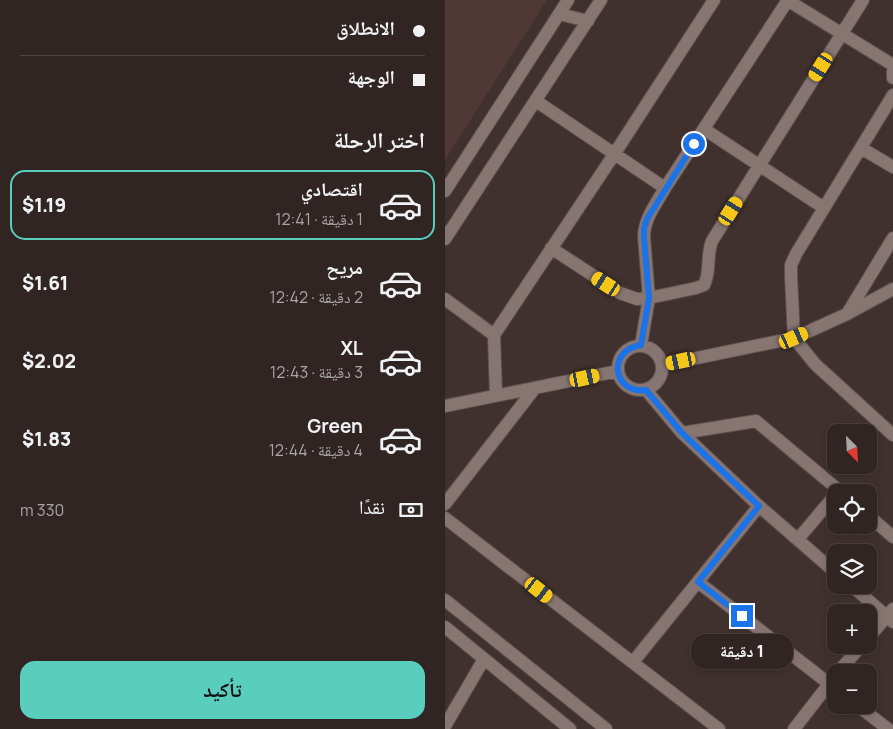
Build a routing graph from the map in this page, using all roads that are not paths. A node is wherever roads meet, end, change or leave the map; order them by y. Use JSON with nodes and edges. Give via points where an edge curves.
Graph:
{"nodes":[{"id":1,"x":568,"y":0,"type":"edge"},
{"id":2,"x":601,"y":0,"type":"edge"},
{"id":3,"x":713,"y":0,"type":"edge"},
{"id":4,"x":787,"y":0,"type":"edge"},
{"id":5,"x":863,"y":0,"type":"edge"},
{"id":6,"x":559,"y":14,"type":"junction"},
{"id":7,"x":588,"y":21,"type":"junction"},
{"id":8,"x":842,"y":34,"type":"junction"},
{"id":9,"x":893,"y":65,"type":"edge"},
{"id":10,"x":893,"y":70,"type":"edge"},
{"id":11,"x":893,"y":78,"type":"edge"},
{"id":12,"x":893,"y":95,"type":"edge"},
{"id":13,"x":536,"y":101,"type":"junction"},
{"id":14,"x":704,"y":129,"type":"junction"},
{"id":15,"x":861,"y":148,"type":"junction"},
{"id":16,"x":615,"y":153,"type":"junction"},
{"id":17,"x":760,"y":165,"type":"junction"},
{"id":18,"x":893,"y":167,"type":"edge"},
{"id":19,"x":665,"y":188,"type":"junction"},
{"id":20,"x":445,"y":191,"type":"edge"},
{"id":21,"x":824,"y":208,"type":"junction"},
{"id":22,"x":893,"y":238,"type":"edge"},
{"id":23,"x":445,"y":239,"type":"edge"},
{"id":24,"x":551,"y":248,"type":"junction"},
{"id":25,"x":893,"y":289,"type":"edge"},
{"id":26,"x":649,"y":298,"type":"junction"},
{"id":27,"x":445,"y":299,"type":"edge"},
{"id":28,"x":847,"y":314,"type":"junction"},
{"id":29,"x":494,"y":335,"type":"junction"},
{"id":30,"x":794,"y":338,"type":"junction"},
{"id":31,"x":641,"y":345,"type":"junction"},
{"id":32,"x":663,"y":365,"type":"junction"},
{"id":33,"x":618,"y":371,"type":"junction"},
{"id":34,"x":535,"y":388,"type":"junction"},
{"id":35,"x":646,"y":390,"type":"junction"},
{"id":36,"x":496,"y":395,"type":"junction"},
{"id":37,"x":445,"y":406,"type":"edge"},
{"id":38,"x":682,"y":433,"type":"junction"},
{"id":39,"x":893,"y":435,"type":"edge"},
{"id":40,"x":829,"y":484,"type":"edge"},
{"id":41,"x":445,"y":504,"type":"edge"},
{"id":42,"x":827,"y":505,"type":"edge"},
{"id":43,"x":759,"y":506,"type":"junction"},
{"id":44,"x":445,"y":518,"type":"edge"},
{"id":45,"x":877,"y":523,"type":"edge"},
{"id":46,"x":893,"y":537,"type":"edge"},
{"id":47,"x":798,"y":539,"type":"junction"},
{"id":48,"x":827,"y":565,"type":"edge"},
{"id":49,"x":698,"y":582,"type":"junction"},
{"id":50,"x":863,"y":594,"type":"edge"},
{"id":51,"x":445,"y":600,"type":"edge"},
{"id":52,"x":891,"y":616,"type":"edge"},
{"id":53,"x":445,"y":628,"type":"edge"},
{"id":54,"x":877,"y":629,"type":"edge"},
{"id":55,"x":855,"y":654,"type":"edge"},
{"id":56,"x":484,"y":659,"type":"junction"},
{"id":57,"x":633,"y":662,"type":"junction"},
{"id":58,"x":847,"y":664,"type":"edge"},
{"id":59,"x":827,"y":674,"type":"edge"},
{"id":60,"x":827,"y":690,"type":"edge"},
{"id":61,"x":869,"y":714,"type":"edge"},
{"id":62,"x":445,"y":726,"type":"edge"},
{"id":63,"x":570,"y":729,"type":"edge"},
{"id":64,"x":606,"y":729,"type":"edge"},
{"id":65,"x":719,"y":729,"type":"edge"},
{"id":66,"x":794,"y":729,"type":"edge"},
{"id":67,"x":888,"y":729,"type":"edge"}],
"edges":[{"from":1,"to":6,"type":"street"},
{"from":2,"to":7,"type":"street"},
{"from":3,"to":16,"type":"street"},
{"from":4,"to":8,"type":"street"},
{"from":4,"to":14,"type":"street"},
{"from":5,"to":8,"type":"street"},
{"from":6,"to":7,"type":"street"},
{"from":6,"to":20,"type":"street"},
{"from":7,"to":13,"type":"street"},
{"from":8,"to":9,"type":"street"},
{"from":8,"to":17,"type":"street"},
{"from":10,"to":11,"type":"street"},
{"from":12,"to":15,"type":"street"},
{"from":13,"to":16,"type":"street"},
{"from":13,"to":23,"type":"street"},
{"from":14,"to":17,"type":"street"},
{"from":14,"to":19,"type":"street"},
{"from":15,"to":18,"type":"street"},
{"from":15,"to":21,"type":"street"},
{"from":16,"to":19,"type":"street"},
{"from":16,"to":24,"type":"street"},
{"from":17,"to":21,"type":"street"},
{"from":17,"to":26,"type":"street","via":[[708,249],[708,275],[704,284]]},
{"from":19,"to":26,"type":"street","via":[[644,228]]},
{"from":21,"to":30,"type":"street","via":[[791,265]]},
{"from":22,"to":28,"type":"street"},
{"from":24,"to":26,"type":"street","via":[[620,293],[637,299]]},
{"from":24,"to":29,"type":"street"},
{"from":25,"to":28,"type":"street"},
{"from":26,"to":31,"type":"street"},
{"from":27,"to":29,"type":"street"},
{"from":28,"to":30,"type":"street"},
{"from":29,"to":36,"type":"street"},
{"from":30,"to":32,"type":"street"},
{"from":30,"to":39,"type":"street","via":[[815,364]]},
{"from":31,"to":32,"type":"street","via":[[653,349]]},
{"from":31,"to":33,"type":"street","via":[[623,353]]},
{"from":32,"to":35,"type":"street","via":[[657,383]]},
{"from":33,"to":34,"type":"street"},
{"from":33,"to":35,"type":"street","via":[[628,387]]},
{"from":34,"to":36,"type":"street"},
{"from":34,"to":41,"type":"street"},
{"from":35,"to":38,"type":"street"},
{"from":36,"to":37,"type":"street"},
{"from":38,"to":40,"type":"street","via":[[756,421]]},
{"from":38,"to":43,"type":"street"},
{"from":42,"to":47,"type":"street"},
{"from":43,"to":47,"type":"street"},
{"from":43,"to":49,"type":"street"},
{"from":44,"to":57,"type":"street"},
{"from":45,"to":46,"type":"street"},
{"from":47,"to":48,"type":"street"},
{"from":49,"to":57,"type":"street"},
{"from":49,"to":59,"type":"street"},
{"from":50,"to":52,"type":"street"},
{"from":51,"to":64,"type":"street"},
{"from":52,"to":54,"type":"street"},
{"from":53,"to":56,"type":"street"},
{"from":55,"to":58,"type":"street"},
{"from":56,"to":62,"type":"street"},
{"from":56,"to":63,"type":"street"},
{"from":57,"to":65,"type":"street"},
{"from":60,"to":66,"type":"street"},
{"from":61,"to":67,"type":"street"}]}
